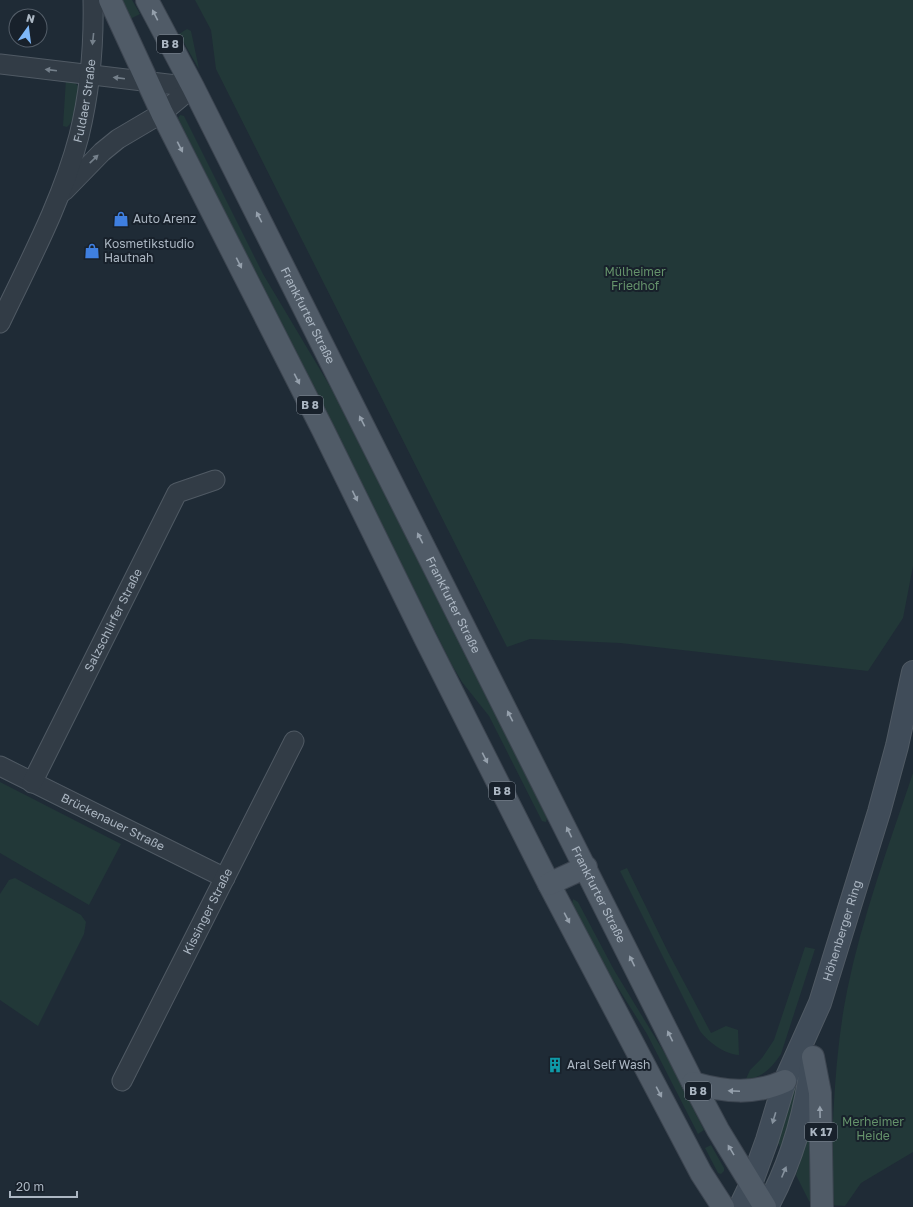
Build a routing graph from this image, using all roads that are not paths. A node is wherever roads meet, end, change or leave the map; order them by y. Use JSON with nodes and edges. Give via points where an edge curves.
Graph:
{"nodes":[{"id":1,"x":93,"y":0,"type":"edge"},
{"id":2,"x":110,"y":0,"type":"edge"},
{"id":3,"x":147,"y":0,"type":"edge"},
{"id":4,"x":0,"y":64,"type":"edge"},
{"id":5,"x":90,"y":75,"type":"junction"},
{"id":6,"x":148,"y":82,"type":"junction"},
{"id":7,"x":193,"y":87,"type":"junction"},
{"id":8,"x":162,"y":113,"type":"junction"},
{"id":9,"x":58,"y":198,"type":"junction"},
{"id":10,"x":0,"y":323,"type":"edge"},
{"id":11,"x":215,"y":480,"type":"dead end"},
{"id":12,"x":913,"y":672,"type":"edge"},
{"id":13,"x":294,"y":741,"type":"dead end"},
{"id":14,"x":0,"y":766,"type":"edge"},
{"id":15,"x":32,"y":783,"type":"junction"},
{"id":16,"x":586,"y":867,"type":"junction"},
{"id":17,"x":225,"y":878,"type":"junction"},
{"id":18,"x":548,"y":884,"type":"junction"},
{"id":19,"x":820,"y":1003,"type":"junction"},
{"id":20,"x":813,"y":1057,"type":"junction"},
{"id":21,"x":122,"y":1081,"type":"dead end"},
{"id":22,"x":785,"y":1081,"type":"junction"},
{"id":23,"x":693,"y":1083,"type":"junction"},
{"id":24,"x":751,"y":1184,"type":"junction"},
{"id":25,"x":723,"y":1207,"type":"edge"},
{"id":26,"x":740,"y":1207,"type":"edge"},
{"id":27,"x":766,"y":1207,"type":"edge"},
{"id":28,"x":822,"y":1207,"type":"edge"}],
"edges":[{"from":1,"to":5,"type":"street","name":"Fuldaer Straße","one_way":true,"via":[[94,30]]},
{"from":2,"to":6,"type":"main road","number":"B 8"},
{"from":7,"to":3,"type":"main road","name":"Frankfurter Straße","number":"B 8","one_way":true},
{"from":5,"to":4,"type":"street","one_way":true},
{"from":6,"to":5,"type":"street","one_way":true},
{"from":5,"to":9,"type":"street","name":"Fuldaer Straße","via":[[79,136]]},
{"from":6,"to":7,"type":"street"},
{"from":6,"to":8,"type":"main road","number":"B 8"},
{"from":7,"to":8,"type":"street","name":"Fuldaer Straße"},
{"from":16,"to":7,"type":"main road","name":"Frankfurter Straße","number":"B 8","one_way":true},
{"from":9,"to":8,"type":"street","name":"Fuldaer Straße","one_way":true,"via":[[84,169],[118,139]]},
{"from":8,"to":18,"type":"main road","number":"B 8","one_way":true,"via":[[323,430]]},
{"from":9,"to":10,"type":"street","name":"Fuldaer Straße"},
{"from":11,"to":15,"type":"street","name":"Salzschlirfer Straße","via":[[177,493]]},
{"from":12,"to":19,"type":"street","name":"Höhenberger Ring","number":"K 17","via":[[879,812]]},
{"from":13,"to":17,"type":"street","name":"Kissinger Straße"},
{"from":14,"to":15,"type":"street","name":"Brückenauer Straße"},
{"from":15,"to":17,"type":"street","name":"Brückenauer Straße"},
{"from":16,"to":18,"type":"main road"},
{"from":23,"to":16,"type":"main road","name":"Frankfurter Straße","number":"B 8","one_way":true},
{"from":17,"to":21,"type":"street","name":"Kissinger Straße"},
{"from":18,"to":25,"type":"main road","number":"B 8","one_way":true,"via":[[701,1173]]},
{"from":19,"to":20,"type":"street","number":"K 17"},
{"from":19,"to":22,"type":"street","name":"Höhenberger Ring","number":"K 17"},
{"from":27,"to":20,"type":"street","number":"K 17","one_way":true,"via":[[795,1144]]},
{"from":28,"to":20,"type":"main road","number":"K 17","one_way":true,"via":[[820,1092]]},
{"from":22,"to":23,"type":"main road","one_way":true,"via":[[743,1091],[721,1091]]},
{"from":22,"to":24,"type":"street","name":"Höhenberger Ring","number":"K 17","one_way":true},
{"from":24,"to":23,"type":"main road","name":"Frankfurter Straße","number":"B 8","one_way":true},
{"from":24,"to":26,"type":"street","name":"Höhenberger Ring"},
{"from":24,"to":27,"type":"main road","name":"Frankfurter Straße","number":"B 8"}]}
